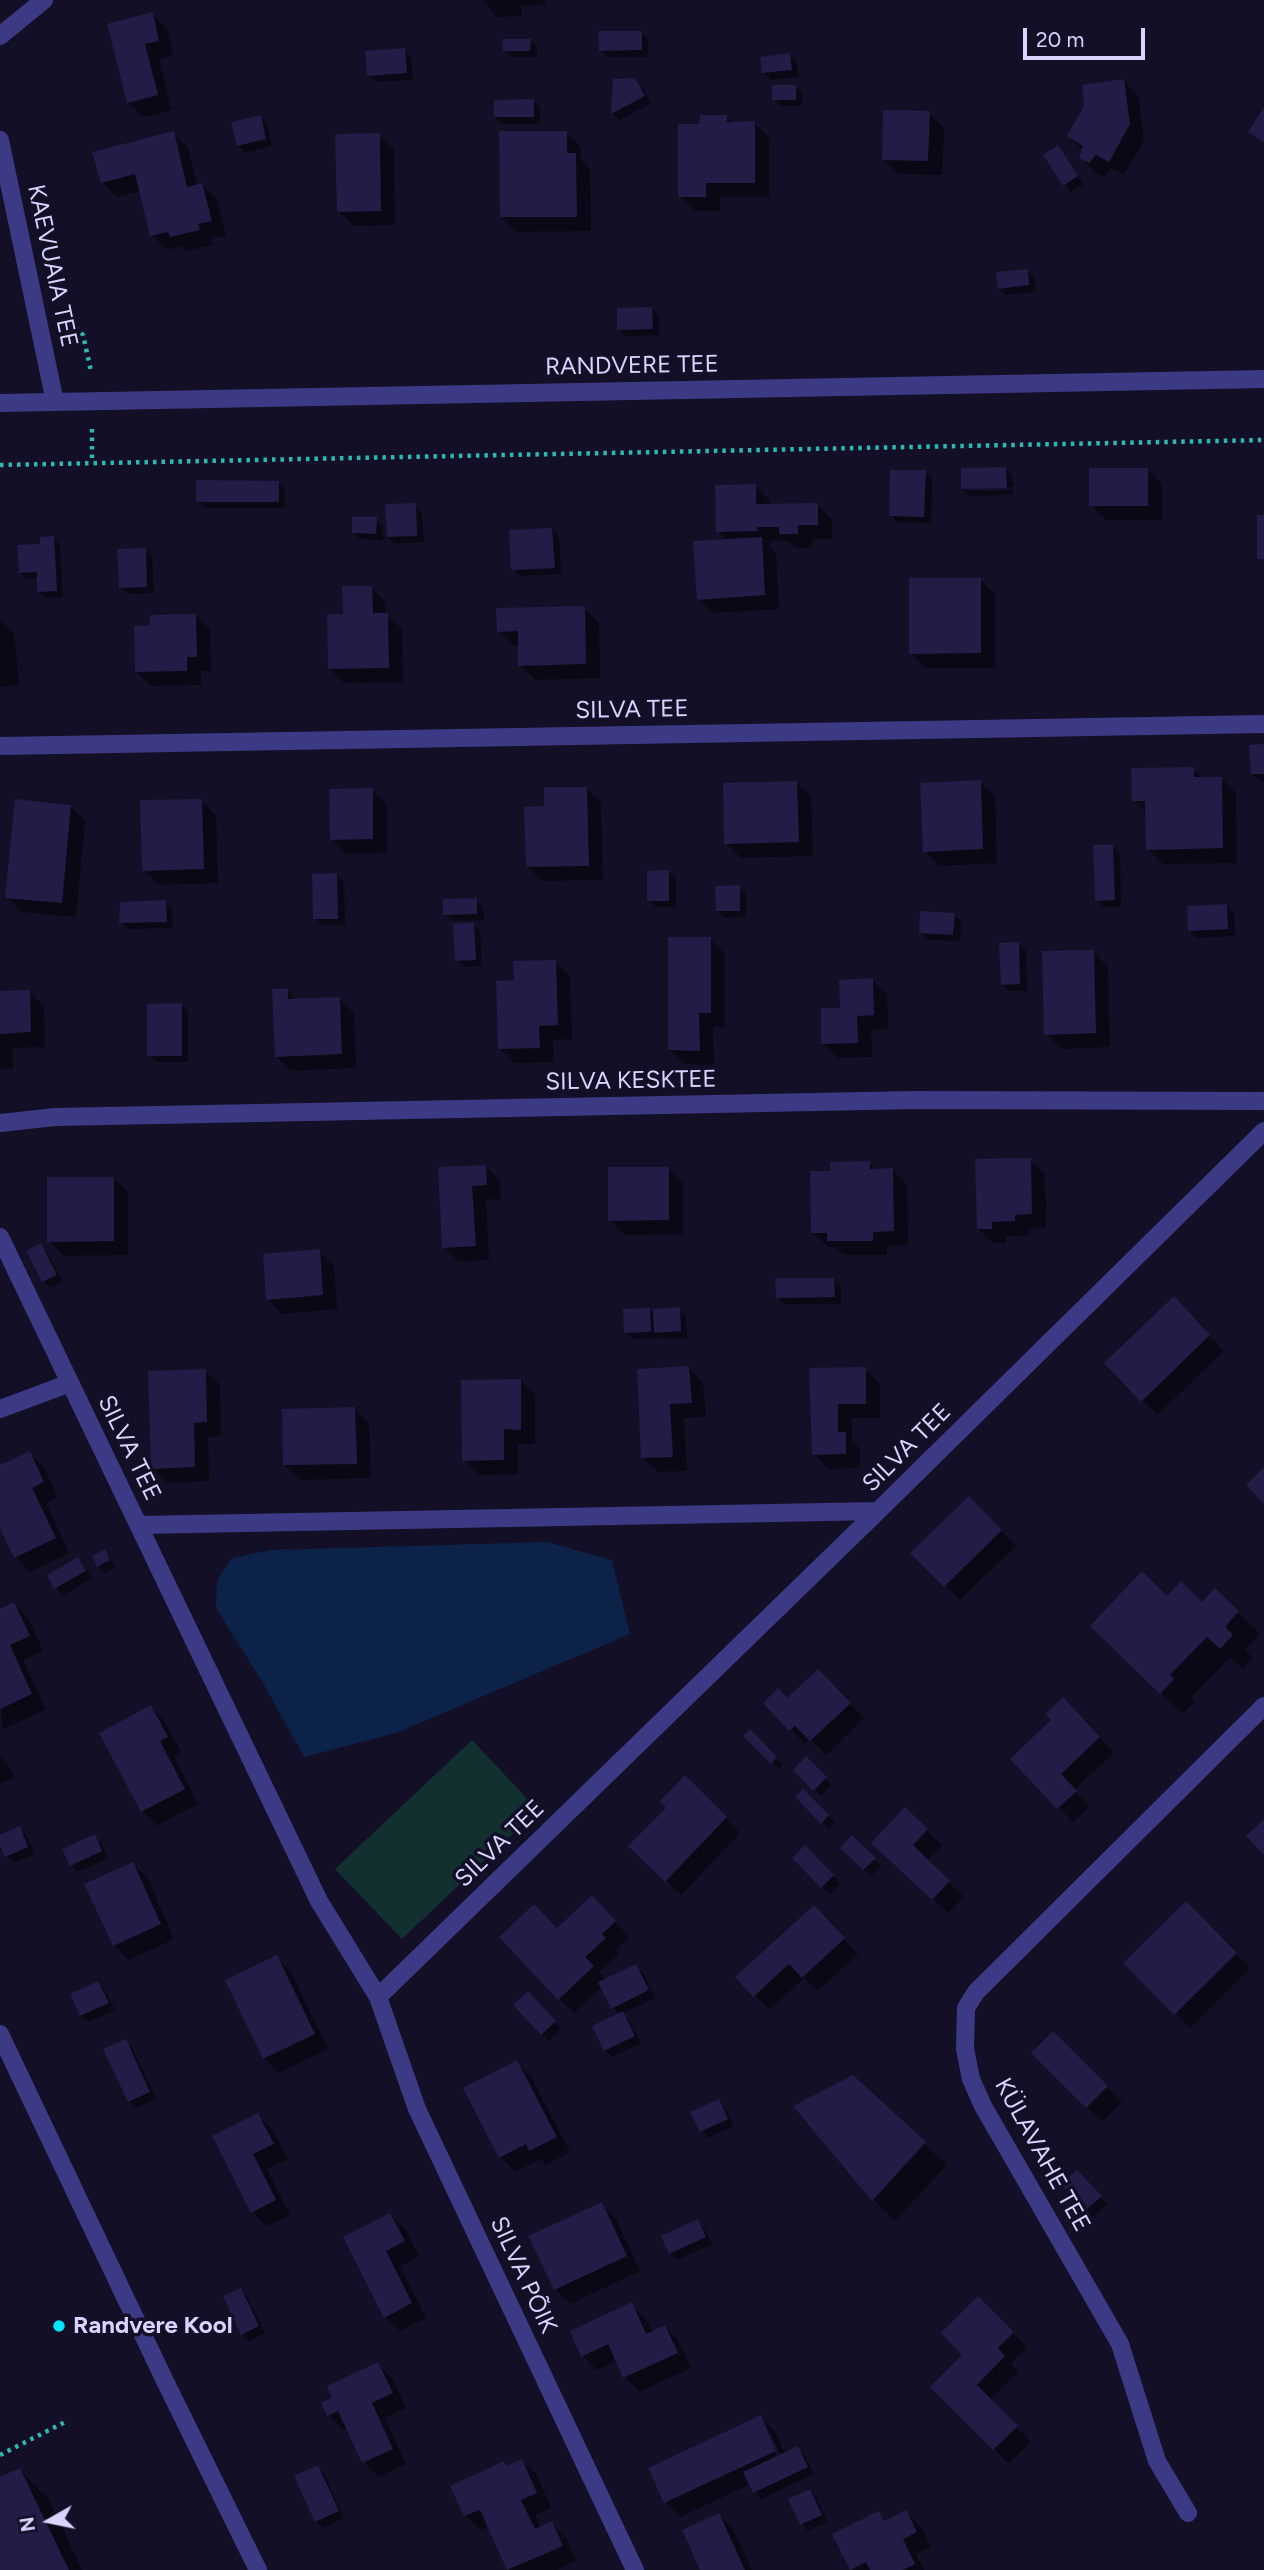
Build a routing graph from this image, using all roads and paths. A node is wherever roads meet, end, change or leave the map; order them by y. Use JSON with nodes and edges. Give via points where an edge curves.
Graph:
{"nodes":[{"id":1,"x":44,"y":0,"type":"edge"},
{"id":2,"x":0,"y":36,"type":"edge"},
{"id":3,"x":0,"y":140,"type":"edge"},
{"id":4,"x":1264,"y":379,"type":"edge"},
{"id":5,"x":55,"y":402,"type":"junction"},
{"id":6,"x":0,"y":403,"type":"edge"},
{"id":7,"x":1264,"y":440,"type":"edge"},
{"id":8,"x":0,"y":465,"type":"edge"},
{"id":9,"x":1264,"y":724,"type":"edge"},
{"id":10,"x":0,"y":746,"type":"edge"},
{"id":11,"x":1264,"y":1101,"type":"edge"},
{"id":12,"x":0,"y":1123,"type":"edge"},
{"id":13,"x":1264,"y":1131,"type":"edge"},
{"id":14,"x":0,"y":1237,"type":"edge"},
{"id":15,"x":70,"y":1384,"type":"junction"},
{"id":16,"x":0,"y":1409,"type":"edge"},
{"id":17,"x":878,"y":1511,"type":"junction"},
{"id":18,"x":139,"y":1525,"type":"junction"},
{"id":19,"x":1264,"y":1706,"type":"edge"},
{"id":20,"x":378,"y":1997,"type":"junction"},
{"id":21,"x":0,"y":2035,"type":"edge"},
{"id":22,"x":67,"y":2421,"type":"dead end"},
{"id":23,"x":0,"y":2455,"type":"edge"},
{"id":24,"x":1188,"y":2513,"type":"dead end"},
{"id":25,"x":258,"y":2570,"type":"edge"},
{"id":26,"x":635,"y":2570,"type":"edge"}],
"edges":[{"from":1,"to":2,"type":"street"},
{"from":3,"to":5,"type":"street","name":"KAEVUAIA TEE"},
{"from":4,"to":5,"type":"street","name":"RANDVERE TEE"},
{"from":5,"to":6,"type":"street","name":"RANDVERE TEE"},
{"from":7,"to":8,"type":"path"},
{"from":9,"to":10,"type":"street","name":"SILVA TEE"},
{"from":11,"to":12,"type":"street","name":"SILVA KESKTEE","via":[[902,1100],[55,1117]]},
{"from":13,"to":17,"type":"street","name":"SILVA TEE"},
{"from":14,"to":15,"type":"street","name":"SILVA TEE"},
{"from":15,"to":16,"type":"street"},
{"from":15,"to":18,"type":"street","name":"SILVA TEE"},
{"from":17,"to":18,"type":"street"},
{"from":17,"to":20,"type":"street","name":"SILVA TEE"},
{"from":18,"to":20,"type":"street","name":"SILVA TEE","via":[[319,1901]]},
{"from":19,"to":24,"type":"street","name":"KÜLAVAHE TEE","via":[[966,2008],[965,2049],[971,2079],[1120,2344],[1157,2461]]},
{"from":20,"to":26,"type":"street","name":"SILVA PÕIK","via":[[418,2109]]},
{"from":21,"to":25,"type":"street"},
{"from":22,"to":23,"type":"path"}]}
